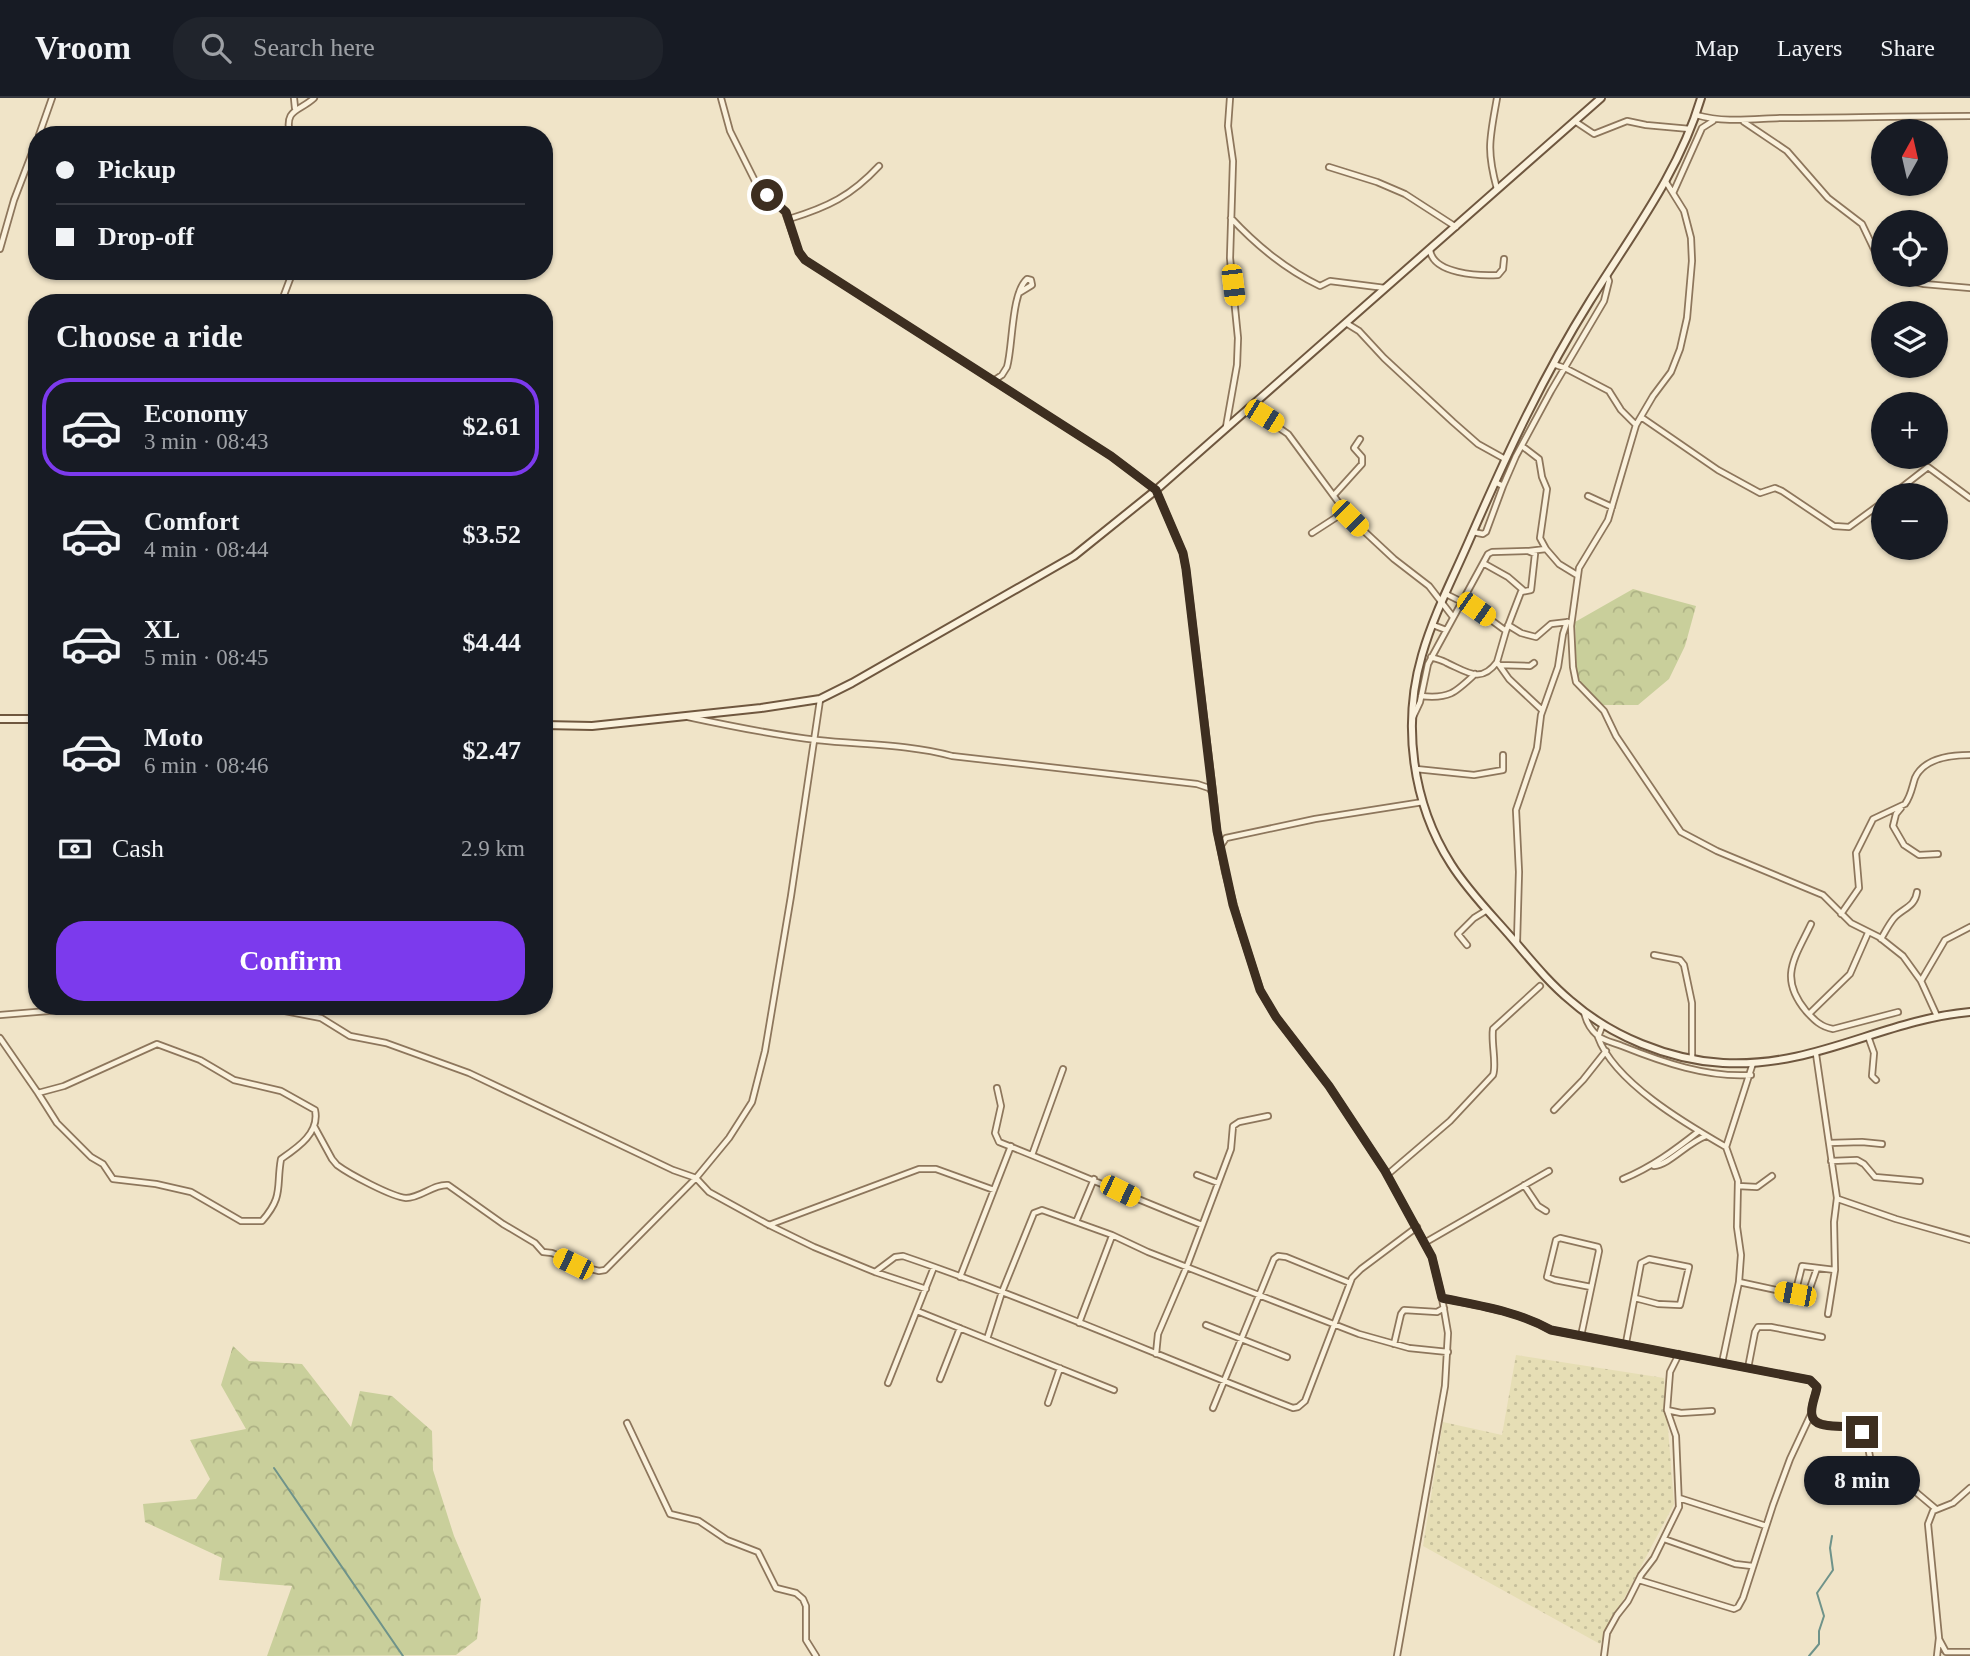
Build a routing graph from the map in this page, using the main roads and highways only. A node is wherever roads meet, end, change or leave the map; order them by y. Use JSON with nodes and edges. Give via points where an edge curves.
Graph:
{"nodes":[{"id":1,"x":1601,"y":98,"type":"edge"},
{"id":2,"x":1701,"y":98,"type":"edge"},
{"id":3,"x":0,"y":719,"type":"edge"},
{"id":4,"x":28,"y":719,"type":"edge"},
{"id":5,"x":553,"y":725,"type":"edge"},
{"id":6,"x":1970,"y":1012,"type":"edge"}],
"edges":[{"from":1,"to":5,"type":"main road","via":[[1156,490],[1059,566],[820,699],[592,726]]},
{"from":2,"to":6,"type":"main road","via":[[1666,182],[1553,364],[1505,459],[1433,625],[1419,667],[1412,720],[1415,769],[1423,802],[1448,858],[1471,892],[1553,985],[1603,1024],[1657,1049],[1721,1063],[1780,1062],[1937,1016]]},
{"from":3,"to":4,"type":"main road"}]}
